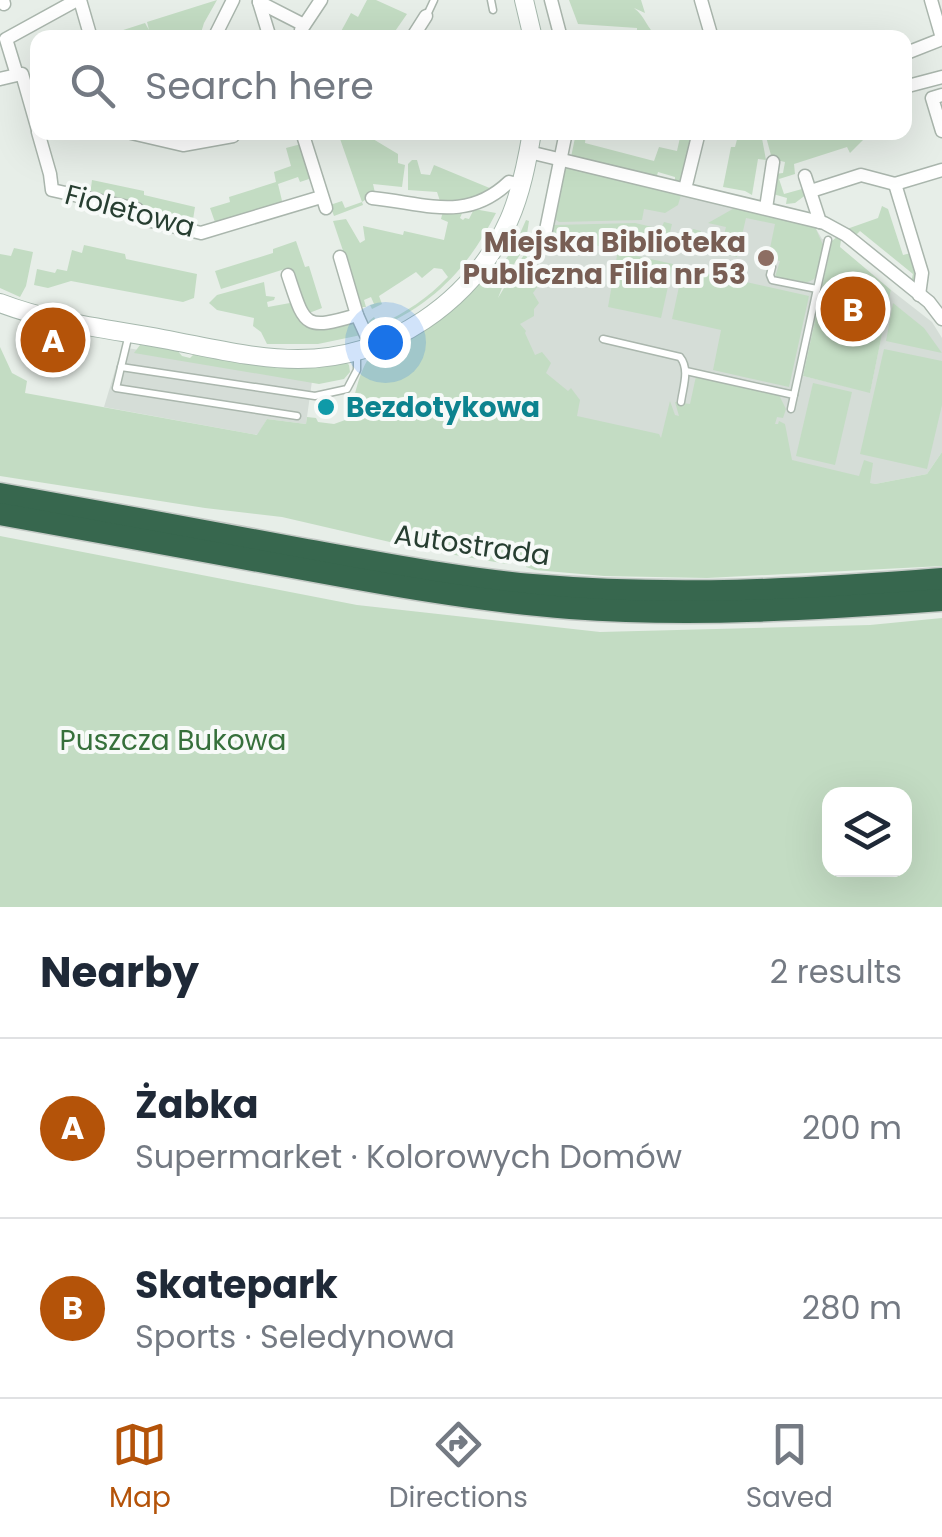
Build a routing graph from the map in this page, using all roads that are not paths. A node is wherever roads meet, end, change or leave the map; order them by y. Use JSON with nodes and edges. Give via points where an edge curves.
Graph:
{"nodes":[{"id":1,"x":78,"y":0,"type":"edge"},
{"id":2,"x":233,"y":0,"type":"edge"},
{"id":3,"x":321,"y":0,"type":"edge"},
{"id":4,"x":434,"y":0,"type":"edge"},
{"id":5,"x":490,"y":0,"type":"edge"},
{"id":6,"x":524,"y":0,"type":"edge"},
{"id":7,"x":552,"y":0,"type":"edge"},
{"id":8,"x":701,"y":0,"type":"edge"},
{"id":9,"x":931,"y":0,"type":"edge"},
{"id":10,"x":258,"y":1,"type":"edge"},
{"id":11,"x":494,"y":10,"type":"dead end"},
{"id":12,"x":426,"y":16,"type":"joint"},
{"id":13,"x":88,"y":30,"type":"edge"},
{"id":14,"x":218,"y":30,"type":"edge"},
{"id":15,"x":267,"y":30,"type":"edge"},
{"id":16,"x":417,"y":30,"type":"edge"},
{"id":17,"x":531,"y":30,"type":"edge"},
{"id":18,"x":558,"y":30,"type":"edge"},
{"id":19,"x":710,"y":30,"type":"edge"},
{"id":20,"x":942,"y":38,"type":"edge"},
{"id":21,"x":912,"y":51,"type":"edge"},
{"id":22,"x":17,"y":76,"type":"junction"},
{"id":23,"x":942,"y":76,"type":"edge"},
{"id":24,"x":0,"y":79,"type":"edge"},
{"id":25,"x":912,"y":85,"type":"edge"},
{"id":26,"x":942,"y":95,"type":"edge"},
{"id":27,"x":30,"y":102,"type":"edge"},
{"id":28,"x":942,"y":131,"type":"edge"},
{"id":29,"x":40,"y":140,"type":"edge"},
{"id":30,"x":161,"y":140,"type":"edge"},
{"id":31,"x":211,"y":140,"type":"edge"},
{"id":32,"x":304,"y":140,"type":"edge"},
{"id":33,"x":531,"y":140,"type":"edge"},
{"id":34,"x":565,"y":140,"type":"edge"},
{"id":35,"x":697,"y":140,"type":"edge"},
{"id":36,"x":529,"y":152,"type":"junction"},
{"id":37,"x":561,"y":159,"type":"junction"},
{"id":38,"x":773,"y":162,"type":"dead end"},
{"id":39,"x":942,"y":170,"type":"edge"},
{"id":40,"x":805,"y":176,"type":"dead end"},
{"id":41,"x":895,"y":184,"type":"junction"},
{"id":42,"x":521,"y":185,"type":"junction"},
{"id":43,"x":686,"y":189,"type":"junction"},
{"id":44,"x":811,"y":191,"type":"junction"},
{"id":45,"x":372,"y":198,"type":"dead end"},
{"id":46,"x":766,"y":208,"type":"junction"},
{"id":47,"x":826,"y":230,"type":"junction"},
{"id":48,"x":545,"y":235,"type":"dead end"},
{"id":49,"x":340,"y":257,"type":"dead end"},
{"id":50,"x":772,"y":267,"type":"dead end"},
{"id":51,"x":288,"y":276,"type":"dead end"},
{"id":52,"x":817,"y":289,"type":"junction"},
{"id":53,"x":919,"y":295,"type":"junction"},
{"id":54,"x":0,"y":303,"type":"edge"},
{"id":55,"x":357,"y":315,"type":"junction"},
{"id":56,"x":942,"y":320,"type":"edge"},
{"id":57,"x":129,"y":333,"type":"junction"},
{"id":58,"x":603,"y":339,"type":"dead end"},
{"id":59,"x":364,"y":348,"type":"junction"},
{"id":60,"x":121,"y":367,"type":"junction"},
{"id":61,"x":686,"y":371,"type":"junction"},
{"id":62,"x":794,"y":394,"type":"junction"},
{"id":63,"x":681,"y":402,"type":"dead end"},
{"id":64,"x":791,"y":409,"type":"dead end"},
{"id":65,"x":297,"y":416,"type":"dead end"},
{"id":66,"x":0,"y":494,"type":"edge"},
{"id":67,"x":0,"y":514,"type":"edge"},
{"id":68,"x":942,"y":579,"type":"edge"},
{"id":69,"x":498,"y":591,"type":"junction"},
{"id":70,"x":531,"y":595,"type":"junction"},
{"id":71,"x":942,"y":600,"type":"edge"}],
"edges":[{"from":1,"to":13,"type":"street","name":"Fioletowa"},
{"from":1,"to":22,"type":"street","name":"Fioletowa","via":[[6,39]]},
{"from":2,"to":14,"type":"street"},
{"from":3,"to":10,"type":"street","via":[[303,27]]},
{"from":4,"to":12,"type":"lane"},
{"from":5,"to":11,"type":"lane"},
{"from":6,"to":17,"type":"street"},
{"from":7,"to":18,"type":"street"},
{"from":8,"to":19,"type":"street"},
{"from":9,"to":20,"type":"street"},
{"from":10,"to":15,"type":"street"},
{"from":12,"to":16,"type":"street"},
{"from":20,"to":21,"type":"street"},
{"from":22,"to":24,"type":"street"},
{"from":22,"to":27,"type":"street","name":"Fioletowa","via":[[22,74]]},
{"from":23,"to":25,"type":"street"},
{"from":26,"to":28,"type":"street","via":[[932,98]]},
{"from":29,"to":32,"type":"street","name":"Fioletowa","via":[[52,190],[136,209],[144,219],[201,233],[324,203]]},
{"from":30,"to":31,"type":"street","via":[[183,145]]},
{"from":33,"to":36,"type":"street"},
{"from":34,"to":37,"type":"street"},
{"from":35,"to":43,"type":"street"},
{"from":36,"to":37,"type":"street"},
{"from":36,"to":42,"type":"street"},
{"from":37,"to":43,"type":"street"},
{"from":37,"to":48,"type":"street"},
{"from":38,"to":46,"type":"street"},
{"from":39,"to":41,"type":"street"},
{"from":40,"to":44,"type":"street"},
{"from":41,"to":44,"type":"street","via":[[861,175]]},
{"from":41,"to":53,"type":"street","via":[[922,273]]},
{"from":42,"to":45,"type":"street","via":[[509,182],[454,209]]},
{"from":42,"to":59,"type":"street","via":[[501,236],[464,287],[420,323]]},
{"from":43,"to":46,"type":"street"},
{"from":44,"to":47,"type":"street"},
{"from":46,"to":47,"type":"street"},
{"from":47,"to":52,"type":"lane"},
{"from":47,"to":53,"type":"street","via":[[846,236]]},
{"from":49,"to":55,"type":"street"},
{"from":50,"to":52,"type":"lane","via":[[772,280]]},
{"from":51,"to":55,"type":"street","via":[[305,320],[327,324]]},
{"from":52,"to":62,"type":"lane"},
{"from":53,"to":56,"type":"street"},
{"from":54,"to":57,"type":"street"},
{"from":55,"to":59,"type":"street"},
{"from":57,"to":59,"type":"street","via":[[278,358],[322,358]]},
{"from":57,"to":60,"type":"lane"},
{"from":58,"to":61,"type":"lane","via":[[680,358]]},
{"from":59,"to":60,"type":"lane","via":[[347,389],[315,396]]},
{"from":60,"to":65,"type":"lane","via":[[116,388]]},
{"from":61,"to":62,"type":"lane"},
{"from":61,"to":63,"type":"lane"},
{"from":62,"to":64,"type":"lane"},
{"from":66,"to":69,"type":"highway","name":"Autostrada","via":[[366,560]]},
{"from":67,"to":69,"type":"highway","name":"Autostrada","via":[[351,578]]},
{"from":68,"to":70,"type":"highway","name":"Autostrada","via":[[778,591]]},
{"from":69,"to":70,"type":"highway","name":"Autostrada"},
{"from":70,"to":71,"type":"highway","name":"Autostrada","via":[[622,612],[694,613]]}]}
